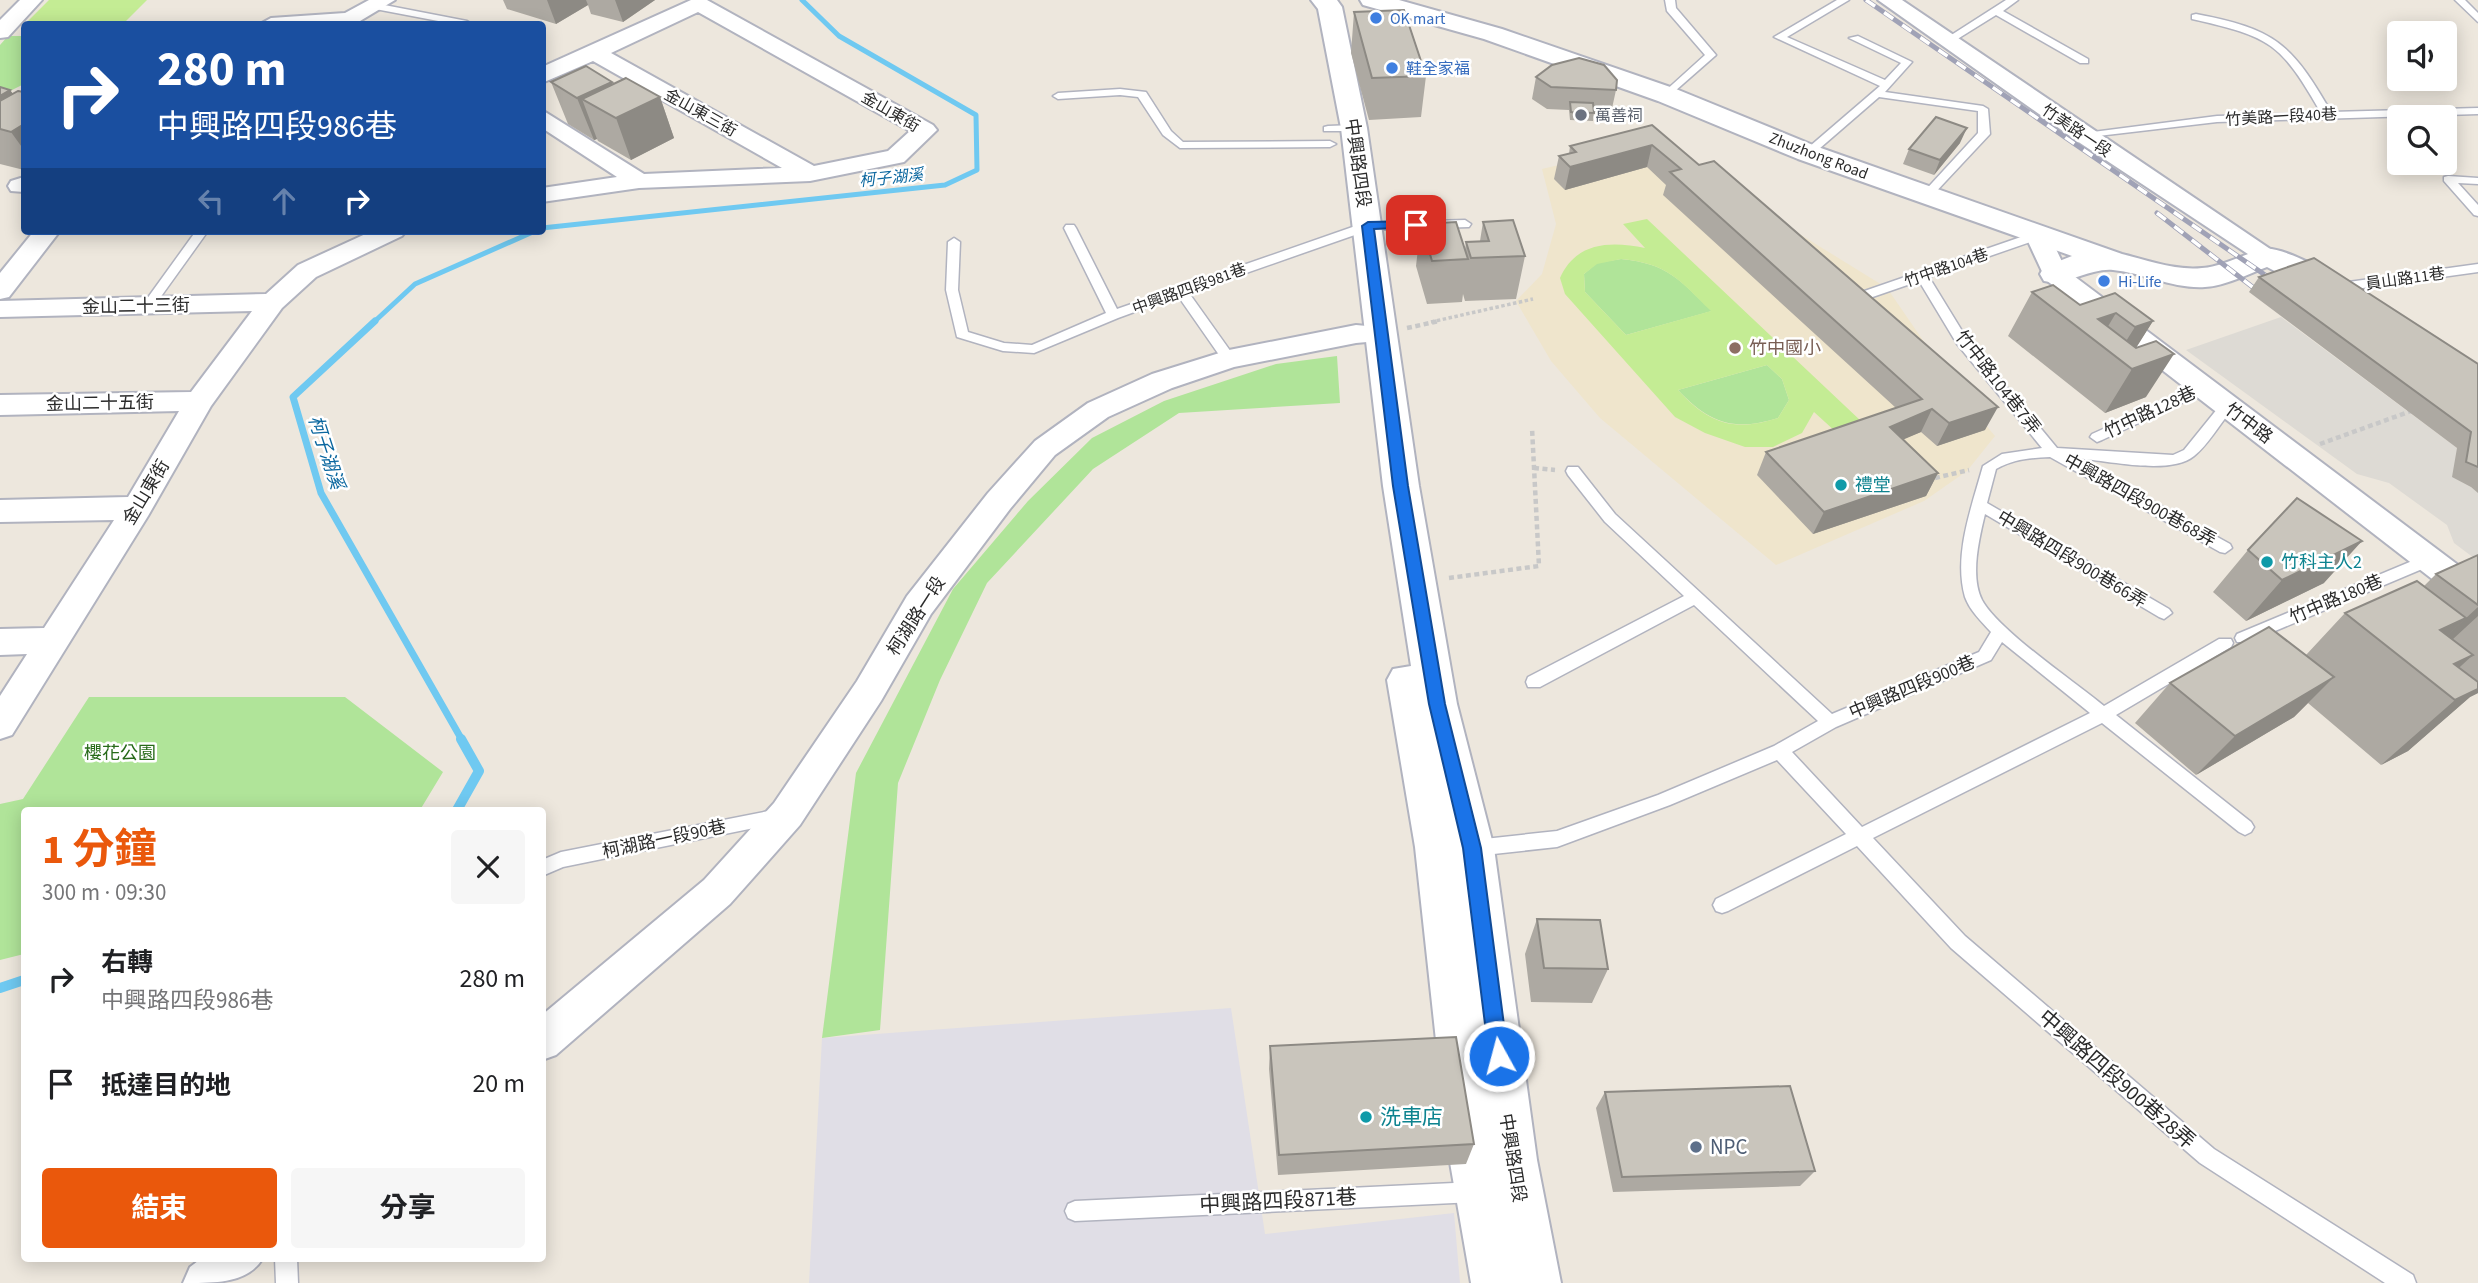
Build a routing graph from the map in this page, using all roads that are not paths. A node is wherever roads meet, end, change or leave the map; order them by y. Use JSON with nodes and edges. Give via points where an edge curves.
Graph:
{"nodes":[{"id":1,"x":32,"y":0,"type":"edge"},
{"id":2,"x":1308,"y":0,"type":"edge"},
{"id":3,"x":1323,"y":0,"type":"edge"},
{"id":4,"x":1372,"y":0,"type":"edge"},
{"id":5,"x":1670,"y":0,"type":"edge"},
{"id":6,"x":1844,"y":0,"type":"edge"},
{"id":7,"x":1888,"y":0,"type":"edge"},
{"id":8,"x":2013,"y":0,"type":"edge"},
{"id":9,"x":2460,"y":0,"type":"edge"},
{"id":10,"x":380,"y":3,"type":"edge"},
{"id":11,"x":1996,"y":11,"type":"junction"},
{"id":12,"x":2196,"y":17,"type":"dead end"},
{"id":13,"x":2478,"y":19,"type":"edge"},
{"id":14,"x":347,"y":21,"type":"edge"},
{"id":15,"x":455,"y":21,"type":"edge"},
{"id":16,"x":8,"y":28,"type":"edge"},
{"id":17,"x":1854,"y":38,"type":"dead end"},
{"id":18,"x":1947,"y":41,"type":"junction"},
{"id":19,"x":592,"y":51,"type":"junction"},
{"id":20,"x":2084,"y":61,"type":"dead end"},
{"id":21,"x":546,"y":74,"type":"edge"},
{"id":22,"x":1887,"y":85,"type":"junction"},
{"id":23,"x":1877,"y":93,"type":"junction"},
{"id":24,"x":1667,"y":94,"type":"junction"},
{"id":25,"x":1058,"y":96,"type":"dead end"},
{"id":26,"x":2478,"y":111,"type":"edge"},
{"id":27,"x":2327,"y":114,"type":"junction"},
{"id":28,"x":546,"y":120,"type":"edge"},
{"id":29,"x":1338,"y":134,"type":"junction"},
{"id":30,"x":2085,"y":136,"type":"junction"},
{"id":31,"x":1808,"y":153,"type":"junction"},
{"id":32,"x":810,"y":174,"type":"junction"},
{"id":33,"x":639,"y":181,"type":"junction"},
{"id":34,"x":2478,"y":181,"type":"edge"},
{"id":35,"x":546,"y":194,"type":"edge"},
{"id":36,"x":1927,"y":195,"type":"junction"},
{"id":37,"x":2478,"y":212,"type":"edge"},
{"id":38,"x":1465,"y":224,"type":"dead end"},
{"id":39,"x":1070,"y":229,"type":"dead end"},
{"id":40,"x":1357,"y":229,"type":"junction"},
{"id":41,"x":44,"y":235,"type":"edge"},
{"id":42,"x":199,"y":235,"type":"edge"},
{"id":43,"x":335,"y":235,"type":"edge"},
{"id":44,"x":384,"y":235,"type":"edge"},
{"id":45,"x":2038,"y":235,"type":"junction"},
{"id":46,"x":954,"y":242,"type":"dead end"},
{"id":47,"x":2269,"y":257,"type":"junction"},
{"id":48,"x":2113,"y":261,"type":"junction"},
{"id":49,"x":2478,"y":268,"type":"edge"},
{"id":50,"x":307,"y":271,"type":"junction"},
{"id":51,"x":2055,"y":274,"type":"junction"},
{"id":52,"x":1922,"y":275,"type":"junction"},
{"id":53,"x":2332,"y":288,"type":"junction"},
{"id":54,"x":0,"y":291,"type":"edge"},
{"id":55,"x":1181,"y":291,"type":"junction"},
{"id":56,"x":1854,"y":299,"type":"edge"},
{"id":57,"x":273,"y":302,"type":"junction"},
{"id":58,"x":148,"y":306,"type":"junction"},
{"id":59,"x":0,"y":309,"type":"edge"},
{"id":60,"x":2365,"y":310,"type":"edge"},
{"id":61,"x":1113,"y":315,"type":"junction"},
{"id":62,"x":1367,"y":334,"type":"junction"},
{"id":63,"x":1229,"y":359,"type":"junction"},
{"id":64,"x":2203,"y":388,"type":"junction"},
{"id":65,"x":199,"y":401,"type":"junction"},
{"id":66,"x":0,"y":405,"type":"edge"},
{"id":67,"x":2227,"y":406,"type":"junction"},
{"id":68,"x":2097,"y":437,"type":"dead end"},
{"id":69,"x":2054,"y":453,"type":"junction"},
{"id":70,"x":1573,"y":471,"type":"dead end"},
{"id":71,"x":1980,"y":505,"type":"junction"},
{"id":72,"x":137,"y":508,"type":"junction"},
{"id":73,"x":0,"y":511,"type":"edge"},
{"id":74,"x":2225,"y":548,"type":"dead end"},
{"id":75,"x":2429,"y":560,"type":"junction"},
{"id":76,"x":1698,"y":596,"type":"junction"},
{"id":77,"x":2478,"y":597,"type":"edge"},
{"id":78,"x":2164,"y":613,"type":"dead end"},
{"id":79,"x":2000,"y":632,"type":"junction"},
{"id":80,"x":2243,"y":638,"type":"edge"},
{"id":81,"x":52,"y":641,"type":"junction"},
{"id":82,"x":0,"y":642,"type":"edge"},
{"id":83,"x":2225,"y":643,"type":"dead end"},
{"id":84,"x":1534,"y":682,"type":"dead end"},
{"id":85,"x":1424,"y":704,"type":"junction"},
{"id":86,"x":2104,"y":714,"type":"junction"},
{"id":87,"x":1830,"y":722,"type":"junction"},
{"id":88,"x":0,"y":725,"type":"edge"},
{"id":89,"x":1780,"y":751,"type":"junction"},
{"id":90,"x":788,"y":814,"type":"junction"},
{"id":91,"x":2245,"y":827,"type":"dead end"},
{"id":92,"x":1860,"y":837,"type":"junction"},
{"id":93,"x":1454,"y":848,"type":"junction"},
{"id":94,"x":546,"y":867,"type":"edge"},
{"id":95,"x":1722,"y":905,"type":"dead end"},
{"id":96,"x":546,"y":1038,"type":"edge"},
{"id":97,"x":1473,"y":1151,"type":"junction"},
{"id":98,"x":1512,"y":1160,"type":"junction"},
{"id":99,"x":1481,"y":1191,"type":"junction"},
{"id":100,"x":1075,"y":1211,"type":"dead end"},
{"id":101,"x":235,"y":1262,"type":"edge"},
{"id":102,"x":286,"y":1262,"type":"edge"},
{"id":103,"x":206,"y":1283,"type":"edge"},
{"id":104,"x":287,"y":1283,"type":"edge"},
{"id":105,"x":1497,"y":1283,"type":"edge"},
{"id":106,"x":1535,"y":1283,"type":"edge"},
{"id":107,"x":2405,"y":1283,"type":"edge"}],
"edges":[{"from":1,"to":16,"type":"street"},
{"from":2,"to":29,"type":"main road","name":"中興路四段"},
{"from":3,"to":29,"type":"main road","name":"中興路四段","via":[[1330,7]]},
{"from":4,"to":24,"type":"main road","name":"Zhuzhong Road","via":[[1493,34]]},
{"from":5,"to":24,"type":"lane","via":[[1671,9],[1711,55]]},
{"from":6,"to":22,"type":"lane","via":[[1779,37]]},
{"from":7,"to":18,"type":"street","name":"竹美路一段"},
{"from":8,"to":11,"type":"lane"},
{"from":9,"to":13,"type":"lane"},
{"from":10,"to":14,"type":"street"},
{"from":10,"to":15,"type":"lane"},
{"from":11,"to":18,"type":"lane"},
{"from":11,"to":20,"type":"lane"},
{"from":12,"to":27,"type":"lane","via":[[2243,25],[2274,40]]},
{"from":17,"to":22,"type":"lane","via":[[1907,62]]},
{"from":18,"to":30,"type":"street","name":"竹美路一段"},
{"from":19,"to":21,"type":"street","name":"金山東街"},
{"from":19,"to":32,"type":"street","name":"金山東三街"},
{"from":19,"to":32,"type":"street","name":"金山東街","via":[[699,4],[925,130],[896,157]]},
{"from":22,"to":23,"type":"lane"},
{"from":23,"to":31,"type":"lane"},
{"from":23,"to":36,"type":"lane","via":[[1983,109],[1984,134]]},
{"from":24,"to":31,"type":"main road","name":"Zhuzhong Road"},
{"from":25,"to":29,"type":"lane","via":[[1142,94],[1180,145]]},
{"from":26,"to":27,"type":"lane","name":"竹美路一段40巷"},
{"from":27,"to":30,"type":"lane","name":"竹美路一段40巷","via":[[2217,119]]},
{"from":28,"to":33,"type":"street"},
{"from":29,"to":40,"type":"main road","name":"中興路四段"},
{"from":30,"to":47,"type":"street","name":"竹美路一段"},
{"from":31,"to":36,"type":"main road","name":"Zhuzhong Road"},
{"from":32,"to":33,"type":"street","name":"金山東街"},
{"from":33,"to":35,"type":"street","name":"金山東街"},
{"from":34,"to":37,"type":"lane","via":[[2448,179]]},
{"from":36,"to":45,"type":"main road","name":"Zhuzhong Road"},
{"from":38,"to":40,"type":"lane","name":"中興路四段981巷"},
{"from":39,"to":61,"type":"lane"},
{"from":40,"to":55,"type":"lane","name":"中興路四段981巷"},
{"from":40,"to":62,"type":"main road","name":"中興路四段"},
{"from":41,"to":54,"type":"street"},
{"from":42,"to":58,"type":"lane"},
{"from":43,"to":50,"type":"street","name":"金山東街"},
{"from":44,"to":50,"type":"street","name":"金山東街"},
{"from":45,"to":48,"type":"main road","name":"Zhuzhong Road"},
{"from":45,"to":51,"type":"street","name":"竹中路"},
{"from":45,"to":52,"type":"lane","name":"竹中路104巷"},
{"from":46,"to":61,"type":"lane","name":"中興路四段981巷","via":[[952,290],[962,334],[1003,347],[1034,349]]},
{"from":47,"to":48,"type":"main road","name":"Zhuzhong Road","via":[[2205,278]]},
{"from":47,"to":53,"type":"main road"},
{"from":48,"to":51,"type":"main road","via":[[2082,263]]},
{"from":49,"to":53,"type":"lane","name":"員山路11巷"},
{"from":50,"to":57,"type":"street","name":"金山東街"},
{"from":51,"to":64,"type":"street","name":"竹中路"},
{"from":52,"to":56,"type":"lane","name":"竹中路104巷"},
{"from":52,"to":69,"type":"lane","name":"竹中路104巷7弄","via":[[1962,341]]},
{"from":53,"to":60,"type":"main road"},
{"from":55,"to":61,"type":"lane","name":"中興路四段981巷"},
{"from":55,"to":63,"type":"lane"},
{"from":57,"to":58,"type":"street","name":"金山二十三街"},
{"from":57,"to":65,"type":"street","name":"金山東街"},
{"from":58,"to":59,"type":"street","name":"金山二十三街"},
{"from":62,"to":63,"type":"street","name":"柯湖路一段"},
{"from":62,"to":85,"type":"main road","name":"中興路四段"},
{"from":62,"to":85,"type":"main road","name":"中興路四段","via":[[1417,582]]},
{"from":63,"to":90,"type":"street","name":"柯湖路一段","via":[[1162,381],[1098,410],[1045,448],[919,605]]},
{"from":64,"to":67,"type":"street","name":"竹中路"},
{"from":64,"to":68,"type":"lane","name":"竹中路128巷"},
{"from":65,"to":66,"type":"street","name":"金山二十五街"},
{"from":65,"to":72,"type":"street","name":"金山東街"},
{"from":67,"to":69,"type":"lane","via":[[2189,453],[2175,460]]},
{"from":67,"to":75,"type":"street","name":"竹中路"},
{"from":69,"to":71,"type":"lane","via":[[2008,456],[1990,466]]},
{"from":69,"to":74,"type":"lane","name":"中興路四段900巷68弄"},
{"from":70,"to":76,"type":"lane","via":[[1610,518]]},
{"from":71,"to":78,"type":"lane","name":"中興路四段900巷66弄"},
{"from":71,"to":79,"type":"lane","via":[[1971,562],[1973,599]]},
{"from":72,"to":73,"type":"street"},
{"from":72,"to":81,"type":"street","name":"金山東街"},
{"from":75,"to":77,"type":"street","name":"竹中路"},
{"from":75,"to":80,"type":"lane","name":"竹中路180巷"},
{"from":76,"to":84,"type":"lane"},
{"from":76,"to":87,"type":"lane"},
{"from":79,"to":86,"type":"lane"},
{"from":79,"to":87,"type":"lane","name":"中興路四段900巷","via":[[1985,656]]},
{"from":81,"to":82,"type":"street"},
{"from":81,"to":88,"type":"street","name":"金山東街"},
{"from":83,"to":86,"type":"lane"},
{"from":85,"to":93,"type":"main road","name":"中興路四段"},
{"from":86,"to":91,"type":"lane"},
{"from":86,"to":92,"type":"lane"},
{"from":87,"to":89,"type":"lane","name":"中興路四段900巷"},
{"from":89,"to":92,"type":"lane","name":"中興路四段900巷28弄"},
{"from":89,"to":93,"type":"lane","name":"中興路四段900巷","via":[[1557,839]]},
{"from":90,"to":94,"type":"lane","name":"柯湖路一段90巷","via":[[561,860]]},
{"from":90,"to":96,"type":"street","name":"柯湖路一段","via":[[717,892]]},
{"from":92,"to":95,"type":"lane"},
{"from":92,"to":107,"type":"lane","name":"中興路四段900巷28弄","via":[[1958,942],[2207,1156]]},
{"from":93,"to":97,"type":"main road","name":"中興路四段"},
{"from":93,"to":98,"type":"main road","name":"中興路四段"},
{"from":97,"to":98,"type":"lane"},
{"from":97,"to":99,"type":"main road","name":"中興路四段"},
{"from":98,"to":106,"type":"main road","name":"中興路四段"},
{"from":99,"to":100,"type":"lane","name":"中興路四段871巷"},
{"from":99,"to":105,"type":"main road","name":"中興路四段"},
{"from":101,"to":103,"type":"street"},
{"from":102,"to":104,"type":"lane"}]}
